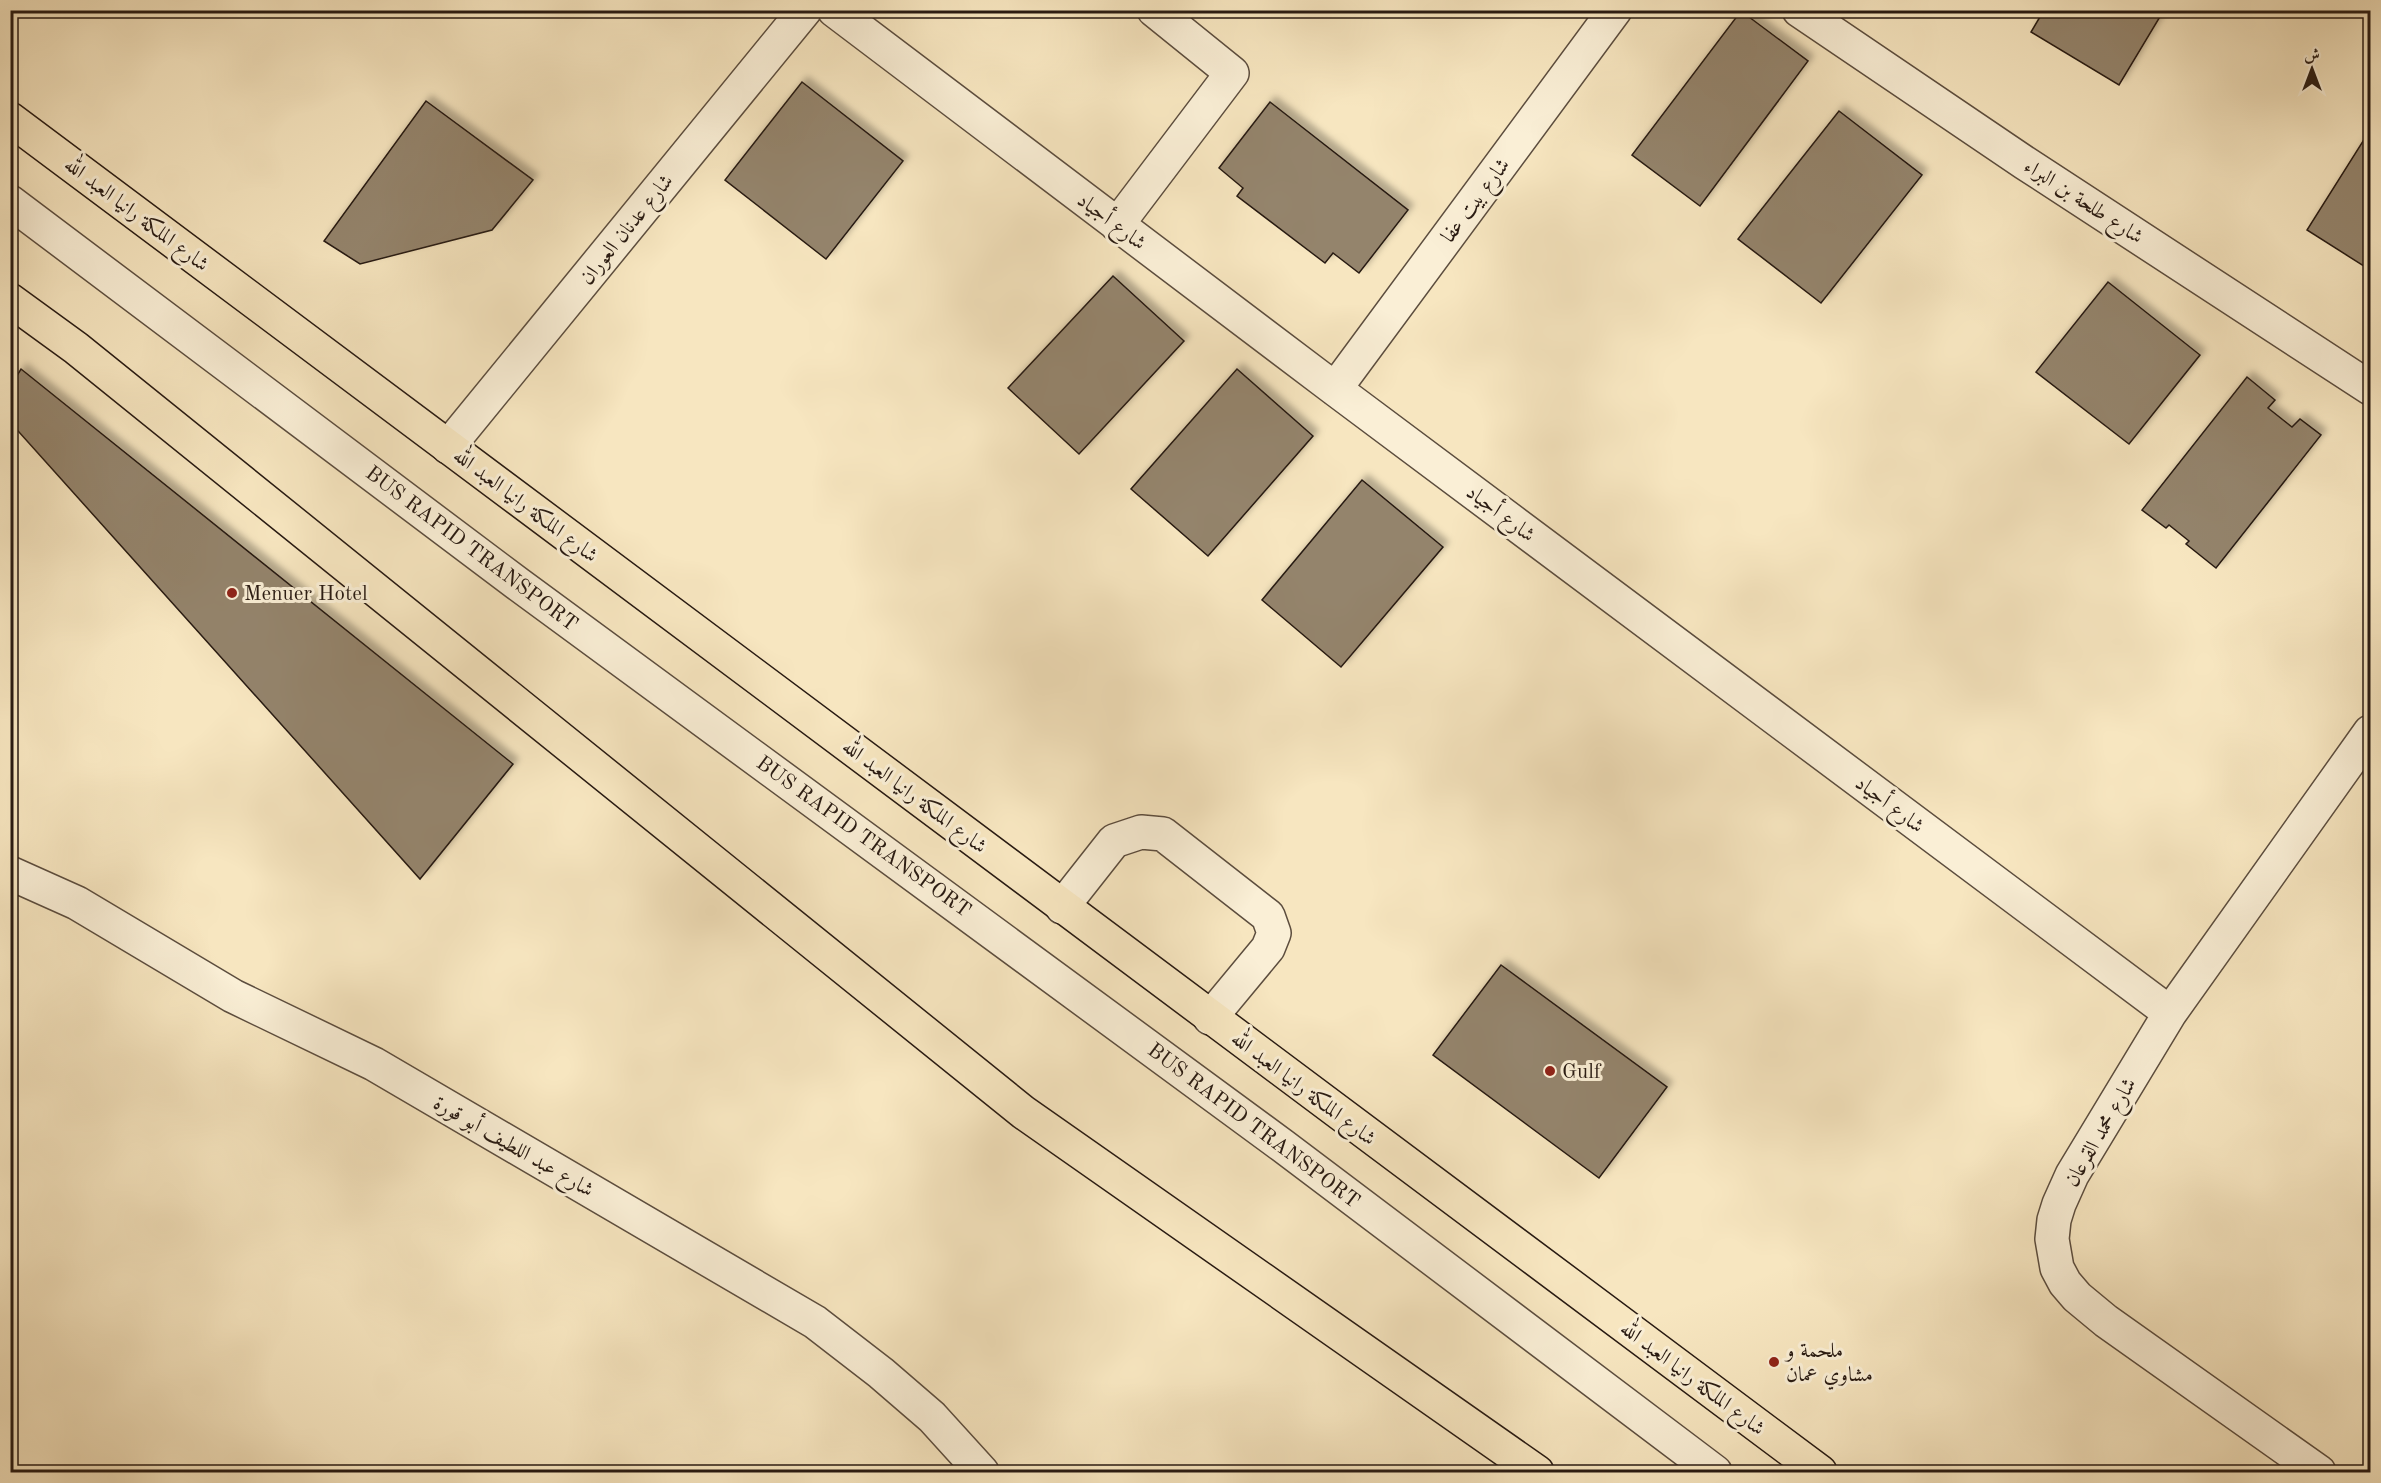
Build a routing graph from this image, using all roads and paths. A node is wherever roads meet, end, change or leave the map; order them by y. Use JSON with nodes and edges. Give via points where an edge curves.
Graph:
{"nodes":[{"id":1,"x":805,"y":10,"type":"edge"},
{"id":2,"x":834,"y":10,"type":"edge"},
{"id":3,"x":1154,"y":10,"type":"edge"},
{"id":4,"x":1615,"y":10,"type":"edge"},
{"id":5,"x":1799,"y":10,"type":"edge"},
{"id":6,"x":10,"y":119,"type":"edge"},
{"id":7,"x":10,"y":202,"type":"edge"},
{"id":8,"x":10,"y":220,"type":"edge"},
{"id":9,"x":1117,"y":225,"type":"junction"},
{"id":10,"x":10,"y":300,"type":"edge"},
{"id":11,"x":1335,"y":388,"type":"junction"},
{"id":12,"x":2370,"y":388,"type":"edge"},
{"id":13,"x":448,"y":447,"type":"junction"},
{"id":14,"x":2370,"y":732,"type":"edge"},
{"id":15,"x":10,"y":873,"type":"edge"},
{"id":16,"x":1062,"y":907,"type":"junction"},
{"id":17,"x":2170,"y":1013,"type":"junction"},
{"id":18,"x":1209,"y":1017,"type":"junction"},
{"id":19,"x":982,"y":1473,"type":"edge"},
{"id":20,"x":1537,"y":1473,"type":"edge"},
{"id":21,"x":1682,"y":1473,"type":"edge"},
{"id":22,"x":1715,"y":1473,"type":"edge"},
{"id":23,"x":1820,"y":1473,"type":"edge"},
{"id":24,"x":2319,"y":1473,"type":"edge"}],
"edges":[{"from":1,"to":13,"type":"street","name":"شارع عدنان العوران"},
{"from":2,"to":9,"type":"street","name":"شارع أجياد"},
{"from":3,"to":9,"type":"street","via":[[1232,73]]},
{"from":4,"to":11,"type":"street","name":"شارع بيت عفا"},
{"from":5,"to":12,"type":"street","name":"شارع طلحة بن البراء"},
{"from":6,"to":13,"type":"main road","name":"شارع الملكة رانيا العبد الله"},
{"from":7,"to":22,"type":"street","name":"BUS RAPID TRANSPORT","via":[[518,584],[1293,1153]]},
{"from":8,"to":21,"type":"street","name":"BUS RAPID TRANSPORT"},
{"from":9,"to":11,"type":"street","name":"شارع أجياد"},
{"from":10,"to":20,"type":"main road","via":[[76,348],[1023,1112]]},
{"from":11,"to":17,"type":"street","name":"شارع أجياد"},
{"from":13,"to":16,"type":"main road","name":"شارع الملكة رانيا العبد الله"},
{"from":14,"to":17,"type":"street","name":"شارع محمد القرعان"},
{"from":15,"to":19,"type":"street","name":"شارع عبد اللطيف أبو قورة","via":[[77,903],[233,996],[374,1064],[815,1322],[933,1418]]},
{"from":16,"to":18,"type":"main road","name":"شارع الملكة رانيا العبد الله"},
{"from":16,"to":18,"type":"street","via":[[1114,841],[1141,832],[1163,834],[1268,916],[1274,933],[1268,948]]},
{"from":17,"to":24,"type":"street","name":"شارع محمد القرعان","via":[[2059,1204],[2052,1239],[2057,1268],[2077,1297],[2106,1321]]},
{"from":18,"to":23,"type":"main road","name":"شارع الملكة رانيا العبد الله"}]}
